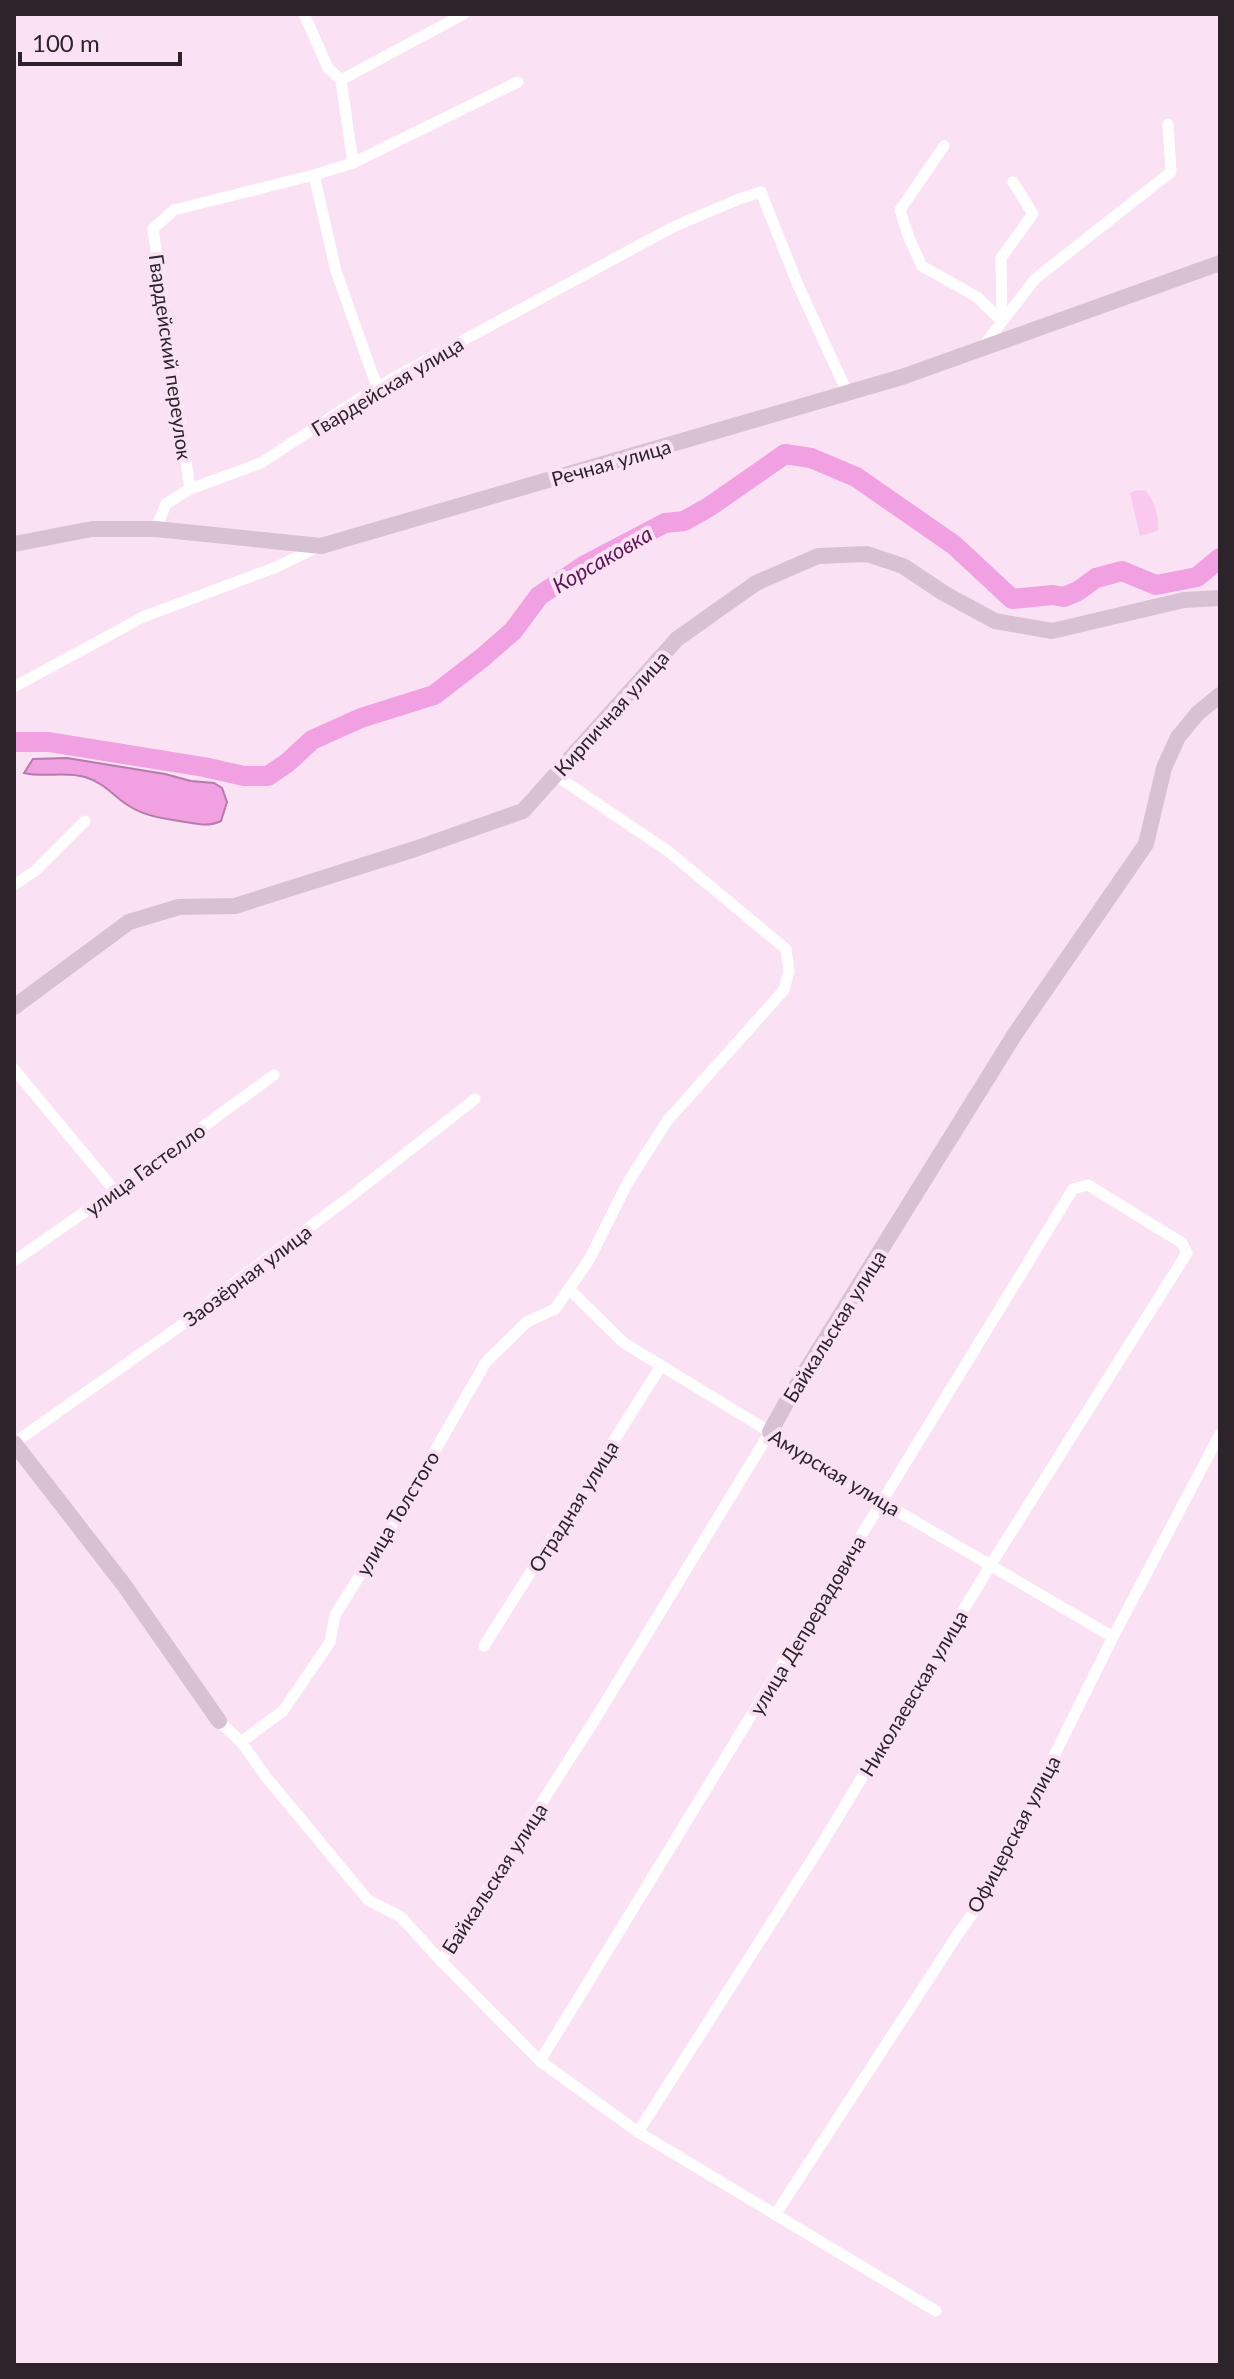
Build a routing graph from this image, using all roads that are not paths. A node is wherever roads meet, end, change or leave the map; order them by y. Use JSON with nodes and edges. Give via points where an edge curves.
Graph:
{"nodes":[{"id":1,"x":304,"y":14,"type":"edge"},
{"id":2,"x":434,"y":14,"type":"edge"},
{"id":3,"x":464,"y":14,"type":"edge"},
{"id":4,"x":440,"y":28,"type":"junction"},
{"id":5,"x":341,"y":80,"type":"junction"},
{"id":6,"x":518,"y":82,"type":"dead end"},
{"id":7,"x":1168,"y":124,"type":"dead end"},
{"id":8,"x":944,"y":146,"type":"dead end"},
{"id":9,"x":353,"y":163,"type":"junction"},
{"id":10,"x":314,"y":175,"type":"junction"},
{"id":11,"x":1013,"y":182,"type":"dead end"},
{"id":12,"x":1220,"y":263,"type":"edge"},
{"id":13,"x":1002,"y":321,"type":"junction"},
{"id":14,"x":981,"y":349,"type":"junction"},
{"id":15,"x":377,"y":387,"type":"junction"},
{"id":16,"x":848,"y":394,"type":"junction"},
{"id":17,"x":190,"y":489,"type":"junction"},
{"id":18,"x":156,"y":529,"type":"junction"},
{"id":19,"x":14,"y":544,"type":"edge"},
{"id":20,"x":321,"y":546,"type":"junction"},
{"id":21,"x":1220,"y":598,"type":"edge"},
{"id":22,"x":14,"y":687,"type":"edge"},
{"id":23,"x":1220,"y":695,"type":"edge"},
{"id":24,"x":555,"y":775,"type":"junction"},
{"id":25,"x":85,"y":821,"type":"dead end"},
{"id":26,"x":14,"y":885,"type":"edge"},
{"id":27,"x":14,"y":1007,"type":"edge"},
{"id":28,"x":14,"y":1069,"type":"edge"},
{"id":29,"x":274,"y":1075,"type":"dead end"},
{"id":30,"x":475,"y":1099,"type":"dead end"},
{"id":31,"x":115,"y":1191,"type":"junction"},
{"id":32,"x":1187,"y":1253,"type":"joint"},
{"id":33,"x":14,"y":1261,"type":"edge"},
{"id":34,"x":569,"y":1289,"type":"junction"},
{"id":35,"x":661,"y":1366,"type":"junction"},
{"id":36,"x":770,"y":1432,"type":"junction"},
{"id":37,"x":1220,"y":1434,"type":"edge"},
{"id":38,"x":14,"y":1443,"type":"edge"},
{"id":39,"x":883,"y":1501,"type":"junction"},
{"id":40,"x":990,"y":1566,"type":"junction"},
{"id":41,"x":1113,"y":1637,"type":"junction"},
{"id":42,"x":484,"y":1646,"type":"dead end"},
{"id":43,"x":219,"y":1721,"type":"joint"},
{"id":44,"x":241,"y":1742,"type":"junction"},
{"id":45,"x":441,"y":1961,"type":"junction"},
{"id":46,"x":540,"y":2061,"type":"junction"},
{"id":47,"x":638,"y":2132,"type":"junction"},
{"id":48,"x":775,"y":2215,"type":"junction"},
{"id":49,"x":936,"y":2311,"type":"dead end"}],
"edges":[{"from":1,"to":5,"type":"street","via":[[328,68]]},
{"from":2,"to":4,"type":"street"},
{"from":3,"to":4,"type":"street"},
{"from":4,"to":5,"type":"street"},
{"from":5,"to":9,"type":"street"},
{"from":6,"to":9,"type":"street","name":"Гвардейский переулок"},
{"from":7,"to":13,"type":"street","via":[[1171,172],[1035,279]]},
{"from":8,"to":13,"type":"street","via":[[900,210],[909,238],[922,266],[977,297]]},
{"from":9,"to":10,"type":"street","name":"Гвардейский переулок"},
{"from":10,"to":15,"type":"street","via":[[336,271]]},
{"from":10,"to":17,"type":"street","name":"Гвардейский переулок","via":[[174,210],[153,229]]},
{"from":11,"to":13,"type":"street","via":[[1033,214],[1001,258]]},
{"from":12,"to":14,"type":"street","name":"Речная улица"},
{"from":13,"to":14,"type":"street"},
{"from":14,"to":16,"type":"street","name":"Речная улица"},
{"from":15,"to":16,"type":"street","name":"Гвардейская улица","via":[[673,227],[761,192]]},
{"from":15,"to":17,"type":"street","name":"Гвардейская улица","via":[[261,463]]},
{"from":16,"to":20,"type":"street","name":"Речная улица"},
{"from":17,"to":18,"type":"street","name":"Гвардейская улица","via":[[166,504]]},
{"from":18,"to":19,"type":"street","via":[[92,529]]},
{"from":18,"to":20,"type":"street"},
{"from":20,"to":22,"type":"street","name":"Речная улица","via":[[143,617]]},
{"from":21,"to":24,"type":"street","name":"Кирпичная улица","via":[[1184,600],[1052,631],[995,621],[903,566],[867,554],[818,556],[756,583],[677,639]]},
{"from":23,"to":36,"type":"street","name":"Байкальская улица","via":[[1178,737],[1164,768],[1146,844],[1015,1034]]},
{"from":24,"to":27,"type":"street","name":"Кирпичная улица","via":[[523,811],[415,849],[235,906],[179,907],[129,922]]},
{"from":24,"to":34,"type":"street","name":"улица Толстого","via":[[668,851],[786,949],[789,971],[784,990],[667,1121]]},
{"from":25,"to":26,"type":"street"},
{"from":28,"to":31,"type":"street"},
{"from":29,"to":31,"type":"street","name":"улица Гастелло"},
{"from":30,"to":38,"type":"street","name":"Заозёрная улица","via":[[200,1312]]},
{"from":31,"to":33,"type":"street","name":"улица Гастелло"},
{"from":32,"to":39,"type":"street","name":"улица Депрерадовича","via":[[1182,1243],[1088,1185],[1073,1189]]},
{"from":32,"to":40,"type":"street","name":"Николаевская улица"},
{"from":34,"to":35,"type":"street","name":"Амурская улица","via":[[624,1343]]},
{"from":34,"to":44,"type":"street","name":"улица Толстого","via":[[555,1309],[527,1322],[486,1362],[335,1615],[330,1642],[283,1711]]},
{"from":35,"to":36,"type":"street","name":"Амурская улица"},
{"from":35,"to":42,"type":"street","name":"Отрадная улица"},
{"from":36,"to":39,"type":"street","name":"Амурская улица"},
{"from":36,"to":45,"type":"street","name":"Байкальская улица"},
{"from":37,"to":41,"type":"street","name":"Офицерская улица"},
{"from":38,"to":43,"type":"street","via":[[124,1585]]},
{"from":39,"to":40,"type":"street","name":"Амурская улица"},
{"from":39,"to":46,"type":"street","name":"улица Депрерадовича"},
{"from":40,"to":41,"type":"street","name":"Амурская улица"},
{"from":40,"to":47,"type":"street","name":"Николаевская улица","via":[[820,1847]]},
{"from":41,"to":48,"type":"street","name":"Офицерская улица","via":[[973,1913]]},
{"from":43,"to":44,"type":"street"},
{"from":44,"to":45,"type":"street","via":[[368,1900],[401,1917]]},
{"from":45,"to":46,"type":"street"},
{"from":46,"to":47,"type":"street"},
{"from":47,"to":48,"type":"street"},
{"from":48,"to":49,"type":"street"}]}
